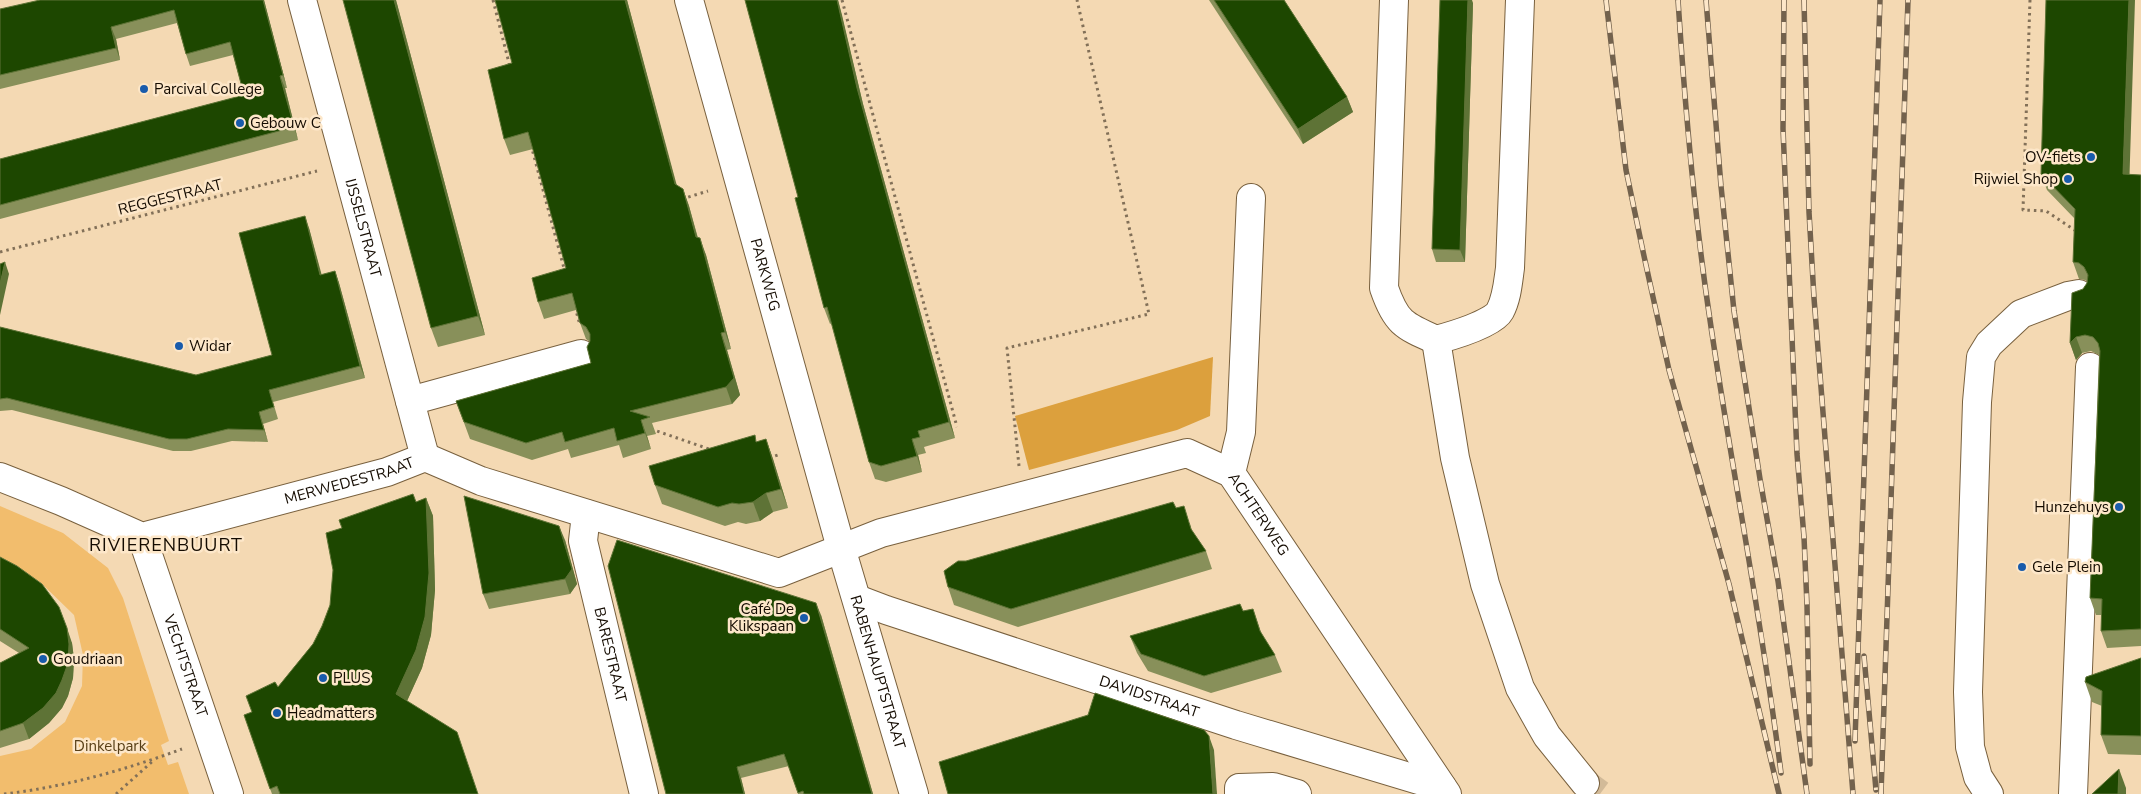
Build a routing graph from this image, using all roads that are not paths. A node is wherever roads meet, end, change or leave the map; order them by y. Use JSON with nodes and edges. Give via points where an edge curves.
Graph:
{"nodes":[{"id":1,"x":302,"y":0,"type":"edge"},
{"id":2,"x":689,"y":0,"type":"edge"},
{"id":3,"x":1394,"y":0,"type":"edge"},
{"id":4,"x":1520,"y":0,"type":"edge"},
{"id":5,"x":1251,"y":198,"type":"dead end"},
{"id":6,"x":2079,"y":294,"type":"edge"},
{"id":7,"x":1436,"y":340,"type":"junction"},
{"id":8,"x":581,"y":344,"type":"edge"},
{"id":9,"x":2090,"y":368,"type":"dead end"},
{"id":10,"x":410,"y":401,"type":"junction"},
{"id":11,"x":425,"y":457,"type":"junction"},
{"id":12,"x":1231,"y":473,"type":"junction"},
{"id":13,"x":0,"y":477,"type":"edge"},
{"id":14,"x":586,"y":514,"type":"junction"},
{"id":15,"x":142,"y":537,"type":"junction"},
{"id":16,"x":841,"y":548,"type":"junction"},
{"id":17,"x":857,"y":599,"type":"junction"},
{"id":18,"x":1585,"y":783,"type":"tunnel mouth"},
{"id":19,"x":1443,"y":791,"type":"edge"},
{"id":20,"x":229,"y":794,"type":"edge"},
{"id":21,"x":644,"y":794,"type":"edge"},
{"id":22,"x":914,"y":794,"type":"edge"},
{"id":23,"x":1239,"y":794,"type":"edge"},
{"id":24,"x":1297,"y":794,"type":"edge"},
{"id":25,"x":1989,"y":794,"type":"edge"},
{"id":26,"x":2073,"y":794,"type":"edge"}],
"edges":[{"from":1,"to":10,"type":"street","name":"IJSSELSTRAAT"},
{"from":2,"to":16,"type":"street","name":"PARKWEG"},
{"from":3,"to":7,"type":"street","via":[[1384,288],[1392,311],[1407,328]]},
{"from":4,"to":7,"type":"street","via":[[1507,293],[1499,313],[1472,330]]},
{"from":5,"to":12,"type":"street","via":[[1241,432]]},
{"from":6,"to":25,"type":"street","via":[[2021,314],[1989,344],[1981,357],[1968,692],[1970,747],[1978,777]]},
{"from":7,"to":18,"type":"street","via":[[1455,458],[1488,592],[1520,688],[1547,736]]},
{"from":8,"to":10,"type":"street"},
{"from":9,"to":26,"type":"street"},
{"from":10,"to":11,"type":"street","name":"IJSSELSTRAAT"},
{"from":11,"to":14,"type":"street","name":"MERWEDESTRAAT","via":[[481,481]]},
{"from":11,"to":15,"type":"street","name":"MERWEDESTRAAT","via":[[387,472]]},
{"from":12,"to":16,"type":"street","name":"ACHTERWEG","via":[[1187,453],[881,533]]},
{"from":12,"to":19,"type":"street","name":"ACHTERWEG"},
{"from":13,"to":15,"type":"street"},
{"from":14,"to":16,"type":"street","name":"MERWEDESTRAAT","via":[[779,573]]},
{"from":14,"to":21,"type":"street","name":"BARESTRAAT","via":[[583,541]]},
{"from":15,"to":20,"type":"street","name":"VECHTSTRAAT"},
{"from":16,"to":17,"type":"street","name":"RABENHAUPTSTRAAT"},
{"from":17,"to":19,"type":"street","name":"DAVIDSTRAAT"},
{"from":17,"to":22,"type":"street","name":"RABENHAUPTSTRAAT"},
{"from":23,"to":24,"type":"street","via":[[1239,788],[1273,787]]}]}
